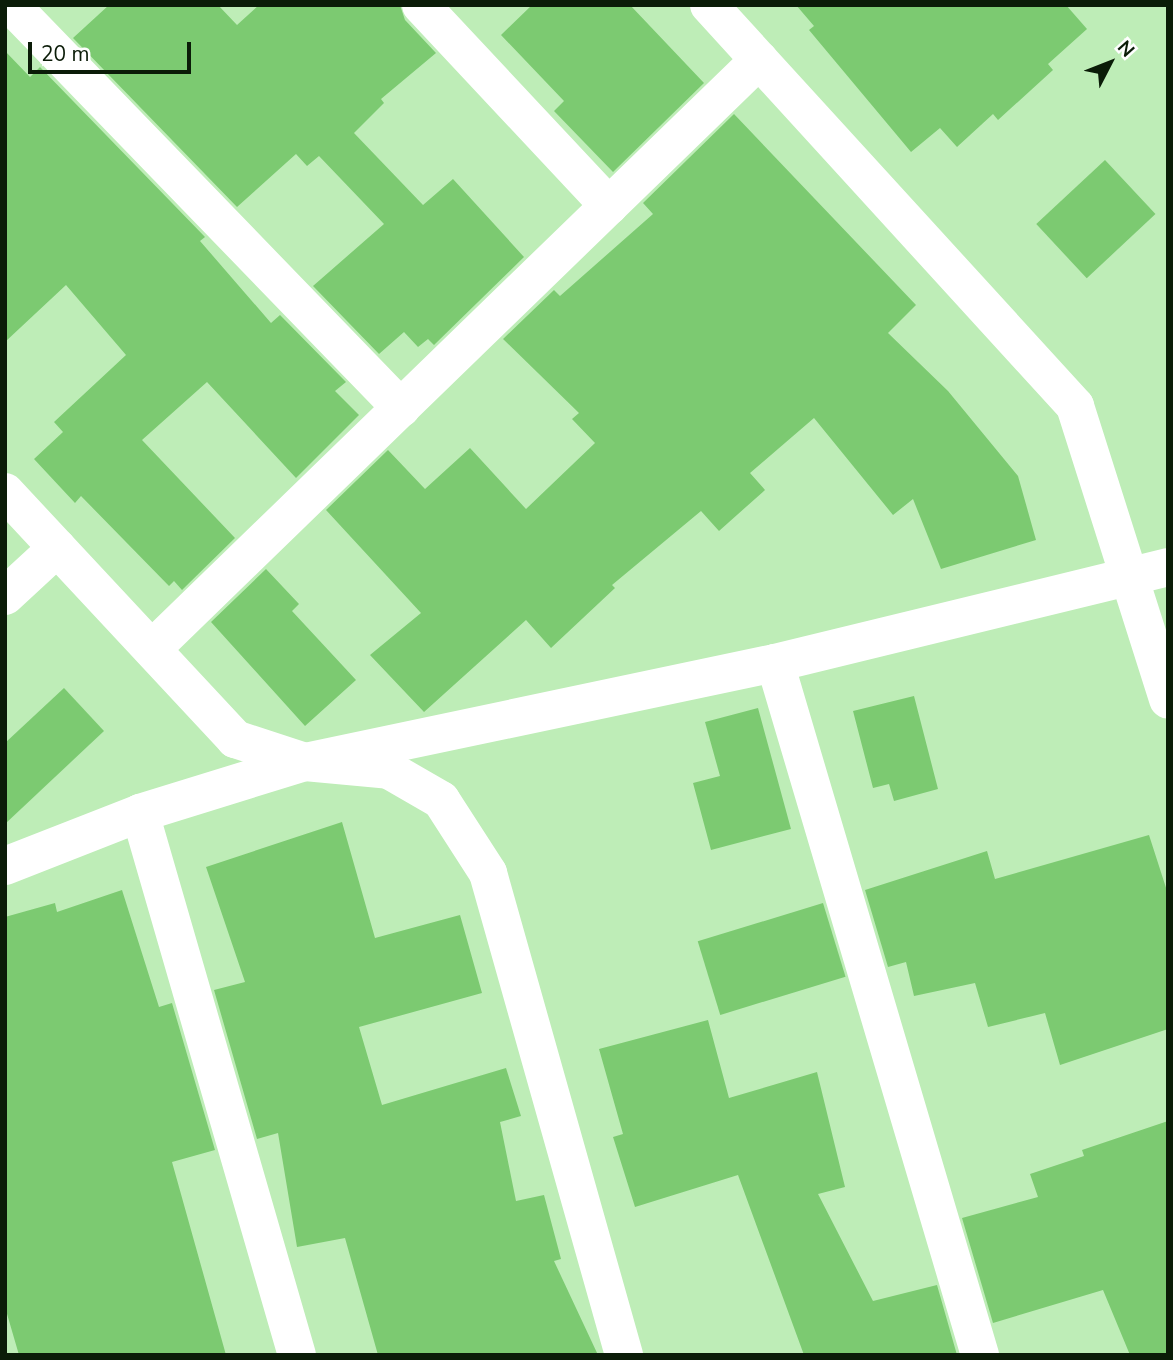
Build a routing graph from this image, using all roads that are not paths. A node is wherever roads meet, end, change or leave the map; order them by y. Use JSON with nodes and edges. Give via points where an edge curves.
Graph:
{"nodes":[{"id":1,"x":11,"y":5,"type":"edge"},
{"id":2,"x":421,"y":5,"type":"edge"},
{"id":3,"x":709,"y":5,"type":"edge"},
{"id":4,"x":759,"y":60,"type":"junction"},
{"id":5,"x":608,"y":206,"type":"junction"},
{"id":6,"x":401,"y":408,"type":"junction"},
{"id":7,"x":5,"y":492,"type":"edge"},
{"id":8,"x":57,"y":548,"type":"junction"},
{"id":9,"x":1168,"y":567,"type":"edge"},
{"id":10,"x":1131,"y":576,"type":"junction"},
{"id":11,"x":5,"y":596,"type":"edge"},
{"id":12,"x":152,"y":649,"type":"junction"},
{"id":13,"x":775,"y":663,"type":"junction"},
{"id":14,"x":1168,"y":700,"type":"edge"},
{"id":15,"x":305,"y":762,"type":"junction"},
{"id":16,"x":140,"y":813,"type":"junction"},
{"id":17,"x":5,"y":866,"type":"edge"},
{"id":18,"x":297,"y":1355,"type":"edge"},
{"id":19,"x":624,"y":1355,"type":"edge"},
{"id":20,"x":980,"y":1355,"type":"edge"}],
"edges":[{"from":1,"to":6,"type":"street"},
{"from":2,"to":5,"type":"street"},
{"from":3,"to":4,"type":"street"},
{"from":4,"to":5,"type":"street"},
{"from":4,"to":10,"type":"street","via":[[1075,406]]},
{"from":5,"to":6,"type":"street"},
{"from":6,"to":12,"type":"street"},
{"from":7,"to":8,"type":"street"},
{"from":8,"to":11,"type":"street"},
{"from":8,"to":12,"type":"street"},
{"from":9,"to":10,"type":"street"},
{"from":10,"to":13,"type":"street"},
{"from":10,"to":14,"type":"street"},
{"from":12,"to":15,"type":"street","via":[[235,739]]},
{"from":13,"to":15,"type":"street"},
{"from":13,"to":20,"type":"street"},
{"from":15,"to":16,"type":"street"},
{"from":15,"to":19,"type":"street","via":[[389,770],[441,800],[488,873]]},
{"from":16,"to":17,"type":"street"},
{"from":16,"to":18,"type":"street"}]}
